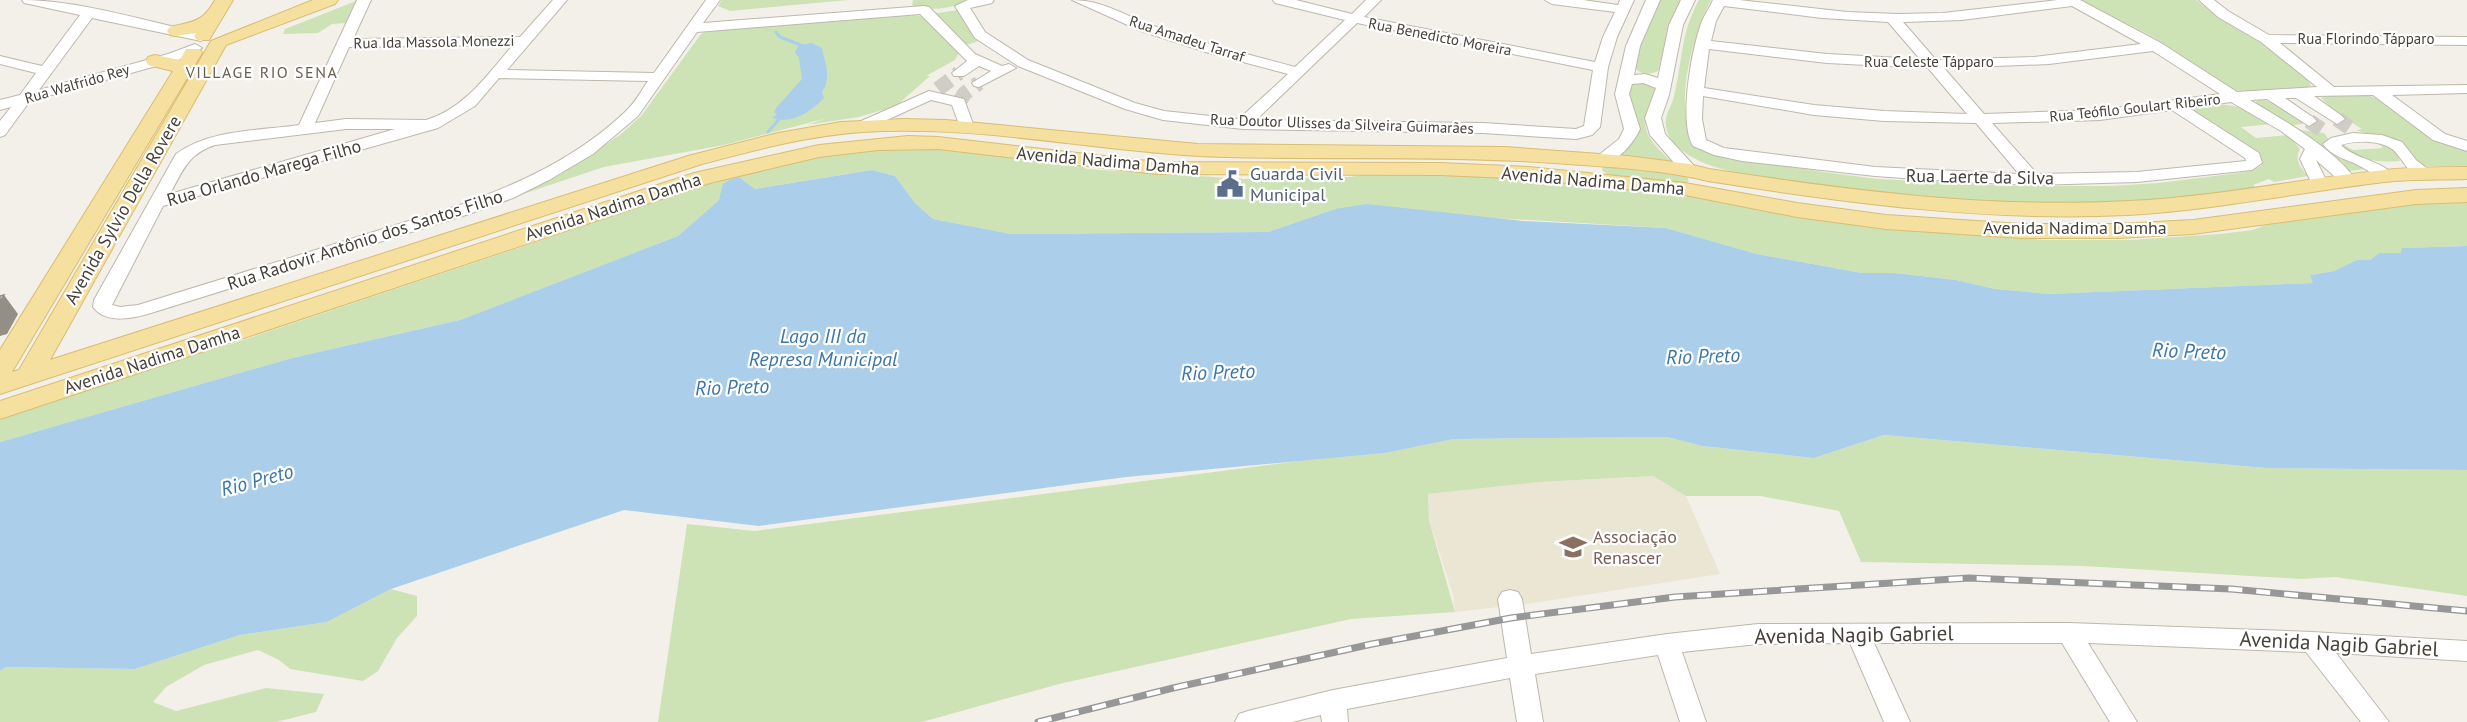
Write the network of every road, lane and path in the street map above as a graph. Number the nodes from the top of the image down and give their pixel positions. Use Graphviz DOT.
graph roads {
  1 [pos="29,0"];
  2 [pos="312,0"];
  3 [pos="329,0"];
  4 [pos="364,0"];
  5 [pos="561,0"];
  6 [pos="713,0"];
  7 [pos="887,0"];
  8 [pos="907,0"];
  9 [pos="987,0"];
  10 [pos="1079,0"];
  11 [pos="1280,0"];
  12 [pos="1374,0"];
  13 [pos="1552,0"];
  14 [pos="1653,0"];
  15 [pos="1688,0"];
  16 [pos="1720,0"];
  17 [pos="2206,0"];
  18 [pos="2072,1"];
  19 [pos="232,5"];
  20 [pos="1624,5"];
  21 [pos="959,6"];
  22 [pos="921,10"];
  23 [pos="89,12"];
  24 [pos="265,18"];
  25 [pos="1892,18"];
  26 [pos="1353,20"];
  27 [pos="698,22"];
  28 [pos="176,31"];
  29 [pos="208,39"];
  30 [pos="2266,39"];
  31 [pos="525,41"];
  32 [pos="2467,41"];
  33 [pos="989,42"];
  34 [pos="344,43"];
  35 [pos="1703,44"];
  36 [pos="2156,46"];
  37 [pos="964,48"];
  38 [pos="0,60"];
  39 [pos="155,61"];
  40 [pos="977,61"];
  41 [pos="1023,63"];
  42 [pos="1932,64"];
  43 [pos="1601,67"];
  44 [pos="182,68"];
  45 [pos="1000,70"];
  46 [pos="46,71"];
  47 [pos="1297,72"];
  48 [pos="959,73"];
  49 [pos="496,74"];
  50 [pos="1627,74"];
  51 [pos="660,77"];
  52 [pos="1664,80"];
  53 [pos="979,82"];
  54 [pos="2375,89"];
  55 [pos="2467,90"];
  56 [pos="1697,91"];
  57 [pos="2330,91"];
  58 [pos="2299,93"];
  59 [pos="2270,95"];
  60 [pos="2234,97"];
  61 [pos="23,100"];
  62 [pos="0,105"];
  63 [pos="2176,106"];
  64 [pos="1980,119"];
  65 [pos="2337,119"];
  66 [pos="2309,121"];
  67 [pos="377,124"];
  68 [pos="1243,124"];
  69 [pos="433,125"];
  70 [pos="305,129"];
  71 [pos="0,132"];
  72 [pos="862,135"];
  73 [pos="960,135"];
  74 [pos="371,142"];
  75 [pos="2463,145"];
  76 [pos="161,147"];
  77 [pos="2313,148"];
  78 [pos="136,150"];
  79 [pos="1602,170"];
  80 [pos="2467,173"];
  81 [pos="2426,174"];
  82 [pos="2386,176"];
  83 [pos="1687,179"];
  84 [pos="2032,180"];
  85 [pos="2349,181"];
  86 [pos="2320,184"];
  87 [pos="2462,195"];
  88 [pos="2416,198"];
  89 [pos="2379,202"];
  90 [pos="156,203"];
  91 [pos="2350,206"];
  92 [pos="55,329"];
  93 [pos="23,334"];
  94 [pos="177,339"];
  95 [pos="0,371"];
  96 [pos="28,376"];
  97 [pos="0,385"];
  98 [pos="0,410"];
  99 [pos="1510,599"];
  100 [pos="2069,633"];
  101 [pos="1858,635"];
  102 [pos="2312,642"];
  103 [pos="1667,644"];
  104 [pos="1517,647"];
  105 [pos="2467,651"];
  106 [pos="1334,711"];
  107 [pos="1248,722"];
  108 [pos="1530,722"];
  109 [pos="1694,722"];
  110 [pos="1897,722"];
  111 [pos="2124,722"];
  112 [pos="2376,722"];
  1 -- 23 [label="street"];
  2 -- 24 [label="main road"];
  3 -- 29 [label="main road"];
  4 -- 34 [label="street"];
  5 -- 31 [label="street, Rua Orlando Marega Filho"];
  6 -- 27 [label="street, Rua Radovir Antônio dos Santos Filho"];
  7 -- 27 [label="street"];
  8 -- 22 [label="street"];
  9 -- 21 [label="street"];
  10 -- 47 [label="street, Rua Amadeu Tarraf"];
  11 -- 26 [label="street, Rua Benedicto Moreira"];
  12 -- 26 [label="street"];
  13 -- 20 [label="street"];
  14 -- 50 [label="street"];
  15 -- 52 [label="street"];
  16 -- 25 [label="street"];
  16 -- 35 [label="street"];
  17 -- 30 [label="street"];
  18 -- 25 [label="street"];
  18 -- 36 [label="street"];
  19 -- 24 [label="main road"];
  19 -- 29 [label="main road, Avenida Sylvio Della Rovere"];
  20 -- 43 [label="street"];
  21 -- 22 [label="street"];
  21 -- 33 [label="street, Rua Doutor Ulisses da Silveira Guimarães"];
  22 -- 27 [label="street"];
  22 -- 37 [label="street"];
  23 -- 28 [label="street"];
  23 -- 46 [label="street"];
  24 -- 29 [label="main road"];
  25 -- 42 [label="street"];
  26 -- 43 [label="street, Rua Benedicto Moreira"];
  26 -- 47 [label="street"];
  27 -- 51 [label="street, Rua Radovir Antônio dos Santos Filho"];
  28 -- 29 [label="main road"];
  29 -- 39 [label="street, Rua Walfrido Rey"];
  29 -- 44 [label="main road, Avenida Sylvio Della Rovere"];
  29 -- 76 [label="main road, Avenida Sylvio Della Rovere"];
  30 -- 32 [label="street, Rua Florindo Tápparo"];
  30 -- 57 [label="street"];
  31 -- 34 [label="street, Rua Ida Massola Monezzi"];
  31 -- 49 [label="street, Rua Orlando Marega Filho"];
  33 -- 37 [label="street"];
  33 -- 41 [label="street, Rua Doutor Ulisses da Silveira Guimarães"];
  34 -- 70 [label="street"];
  35 -- 42 [label="street, Rua Celeste Tápparo"];
  35 -- 56 [label="street"];
  36 -- 42 [label="street, Rua Celeste Tápparo"];
  36 -- 60 [label="street"];
  37 -- 40 [label="street"];
  38 -- 46 [label="street"];
  39 -- 44 [label="main road"];
  39 -- 61 [label="street, Rua Walfrido Rey"];
  40 -- 45 [label="street"];
  40 -- 48 [label="street"];
  41 -- 45 [label="street"];
  41 -- 68 [label="street, Rua Doutor Ulisses da Silveira Guimarães"];
  42 -- 64 [label="street"];
  43 -- 68 [label="street, Rua Doutor Ulisses da Silveira Guimarães"];
  44 -- 78 [label="main road, Avenida Sylvio Della Rovere"];
  45 -- 53 [label="street"];
  46 -- 61 [label="street"];
  47 -- 68 [label="street"];
  49 -- 51 [label="street"];
  49 -- 69 [label="street, Rua Orlando Marega Filho"];
  50 -- 52 [label="street"];
  50 -- 79 [label="street"];
  51 -- 90 [label="street, Rua Radovir Antônio dos Santos Filho"];
  52 -- 83 [label="street"];
  54 -- 55 [label="street, Rua Teófilo Goulart Ribeiro"];
  54 -- 57 [label="street, Rua Teófilo Goulart Ribeiro"];
  54 -- 75 [label="street"];
  56 -- 64 [label="street, Rua Teófilo Goulart Ribeiro"];
  56 -- 84 [label="street, Rua Laerte da Silva"];
  57 -- 58 [label="street, Rua Teófilo Goulart Ribeiro"];
  58 -- 59 [label="street, Rua Teófilo Goulart Ribeiro"];
  58 -- 65 [label="street"];
  59 -- 60 [label="street, Rua Teófilo Goulart Ribeiro"];
  59 -- 66 [label="street"];
  60 -- 63 [label="street, Rua Teófilo Goulart Ribeiro"];
  60 -- 77 [label="street"];
  61 -- 62 [label="street, Rua Walfrido Rey"];
  61 -- 71 [label="street"];
  63 -- 64 [label="street, Rua Teófilo Goulart Ribeiro"];
  63 -- 84 [label="street, Rua Laerte da Silva"];
  64 -- 84 [label="street"];
  67 -- 69 [label="street"];
  67 -- 70 [label="street"];
  67 -- 74 [label="street, Rua Orlando Marega Filho"];
  69 -- 74 [label="street, Rua Orlando Marega Filho"];
  70 -- 90 [label="street"];
  72 -- 73 [label="main road, Avenida Nadima Damha"];
  72 -- 73 [label="street"];
  72 -- 94 [label="main road, Avenida Nadima Damha"];
  73 -- 79 [label="main road, Avenida Nadima Damha"];
  74 -- 90 [label="street, Rua Orlando Marega Filho"];
  76 -- 78 [label="main road"];
  76 -- 92 [label="main road, Avenida Sylvio Della Rovere"];
  77 -- 85 [label="street"];
  77 -- 86 [label="street"];
  78 -- 93 [label="main road, Avenida Sylvio Della Rovere"];
  79 -- 83 [label="main road, Avenida Nadima Damha"];
  80 -- 81 [label="main road, Avenida Nadima Damha"];
  81 -- 82 [label="main road, Avenida Nadima Damha"];
  81 -- 82 [label="street"];
  81 -- 87 [label="main road"];
  82 -- 85 [label="main road, Avenida Nadima Damha"];
  82 -- 88 [label="main road"];
  83 -- 86 [label="main road, Avenida Nadima Damha"];
  83 -- 91 [label="main road, Avenida Nadima Damha"];
  85 -- 86 [label="main road, Avenida Nadima Damha"];
  85 -- 89 [label="main road"];
  86 -- 91 [label="main road"];
  87 -- 88 [label="main road, Avenida Nadima Damha"];
  88 -- 89 [label="main road, Avenida Nadima Damha"];
  89 -- 91 [label="main road, Avenida Nadima Damha"];
  92 -- 93 [label="main road"];
  92 -- 96 [label="main road, Avenida Sylvio Della Rovere"];
  93 -- 95 [label="main road, Avenida Sylvio Della Rovere"];
  94 -- 96 [label="main road, Avenida Nadima Damha"];
  94 -- 98 [label="main road, Avenida Nadima Damha"];
  96 -- 97 [label="main road, Avenida Nadima Damha"];
  99 -- 104 [label="street"];
  100 -- 101 [label="street, Avenida Nagib Gabriel"];
  100 -- 102 [label="street, Avenida Nagib Gabriel"];
  100 -- 111 [label="street"];
  101 -- 103 [label="street, Avenida Nagib Gabriel"];
  101 -- 110 [label="street"];
  102 -- 105 [label="street, Avenida Nagib Gabriel"];
  102 -- 112 [label="street"];
  103 -- 104 [label="street, Avenida Nagib Gabriel"];
  103 -- 109 [label="street"];
  104 -- 106 [label="street, Avenida Nagib Gabriel"];
  104 -- 108 [label="street"];
  106 -- 107 [label="street, Avenida Nagib Gabriel"];
}
